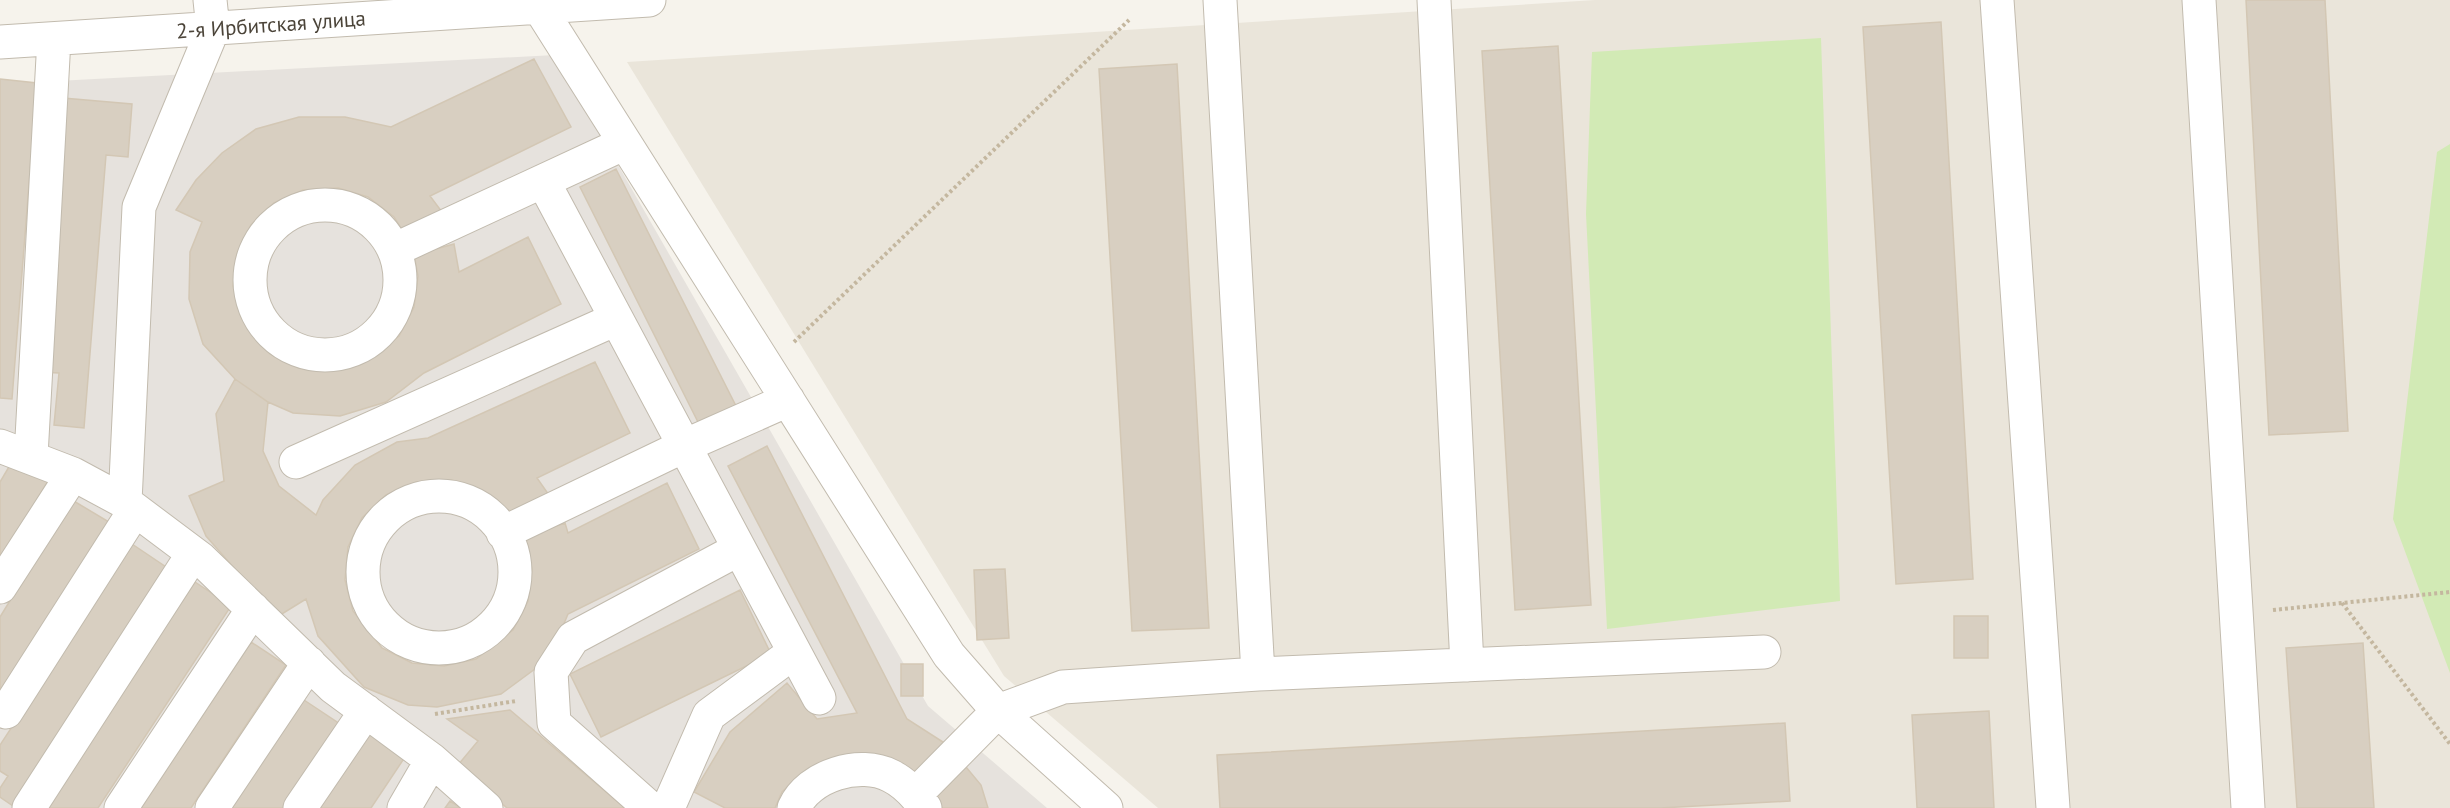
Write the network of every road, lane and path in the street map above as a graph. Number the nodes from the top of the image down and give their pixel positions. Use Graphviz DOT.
graph roads {
  1 [pos="649,0"];
  2 [pos="1220,0"];
  3 [pos="1434,0"];
  4 [pos="1997,0"];
  5 [pos="2199,0"];
  6 [pos="539,7"];
  7 [pos="211,14"];
  8 [pos="1129,20"];
  9 [pos="54,39"];
  10 [pos="0,42"];
  11 [pos="625,143"];
  12 [pos="543,181"];
  13 [pos="394,250"];
  14 [pos="616,319"];
  15 [pos="768,368"];
  16 [pos="788,400"];
  17 [pos="684,446"];
  18 [pos="9,451"];
  19 [pos="296,462"];
  20 [pos="74,474"];
  21 [pos="130,506"];
  22 [pos="502,533"];
  23 [pos="739,549"];
  24 [pos="193,554"];
  25 [pos="0,587"];
  26 [pos="2450,592"];
  27 [pos="2341,603"];
  28 [pos="253,609"];
  29 [pos="2236,614"];
  30 [pos="794,652"];
  31 [pos="1764,652"];
  32 [pos="309,663"];
  33 [pos="1467,665"];
  34 [pos="1258,674"];
  35 [pos="552,695"];
  36 [pos="819,698"];
  37 [pos="366,711"];
  38 [pos="998,711"];
  39 [pos="6,712"];
  40 [pos="2450,744"];
  41 [pos="432,760"];
  42 [pos="920,801"];
  43 [pos="28,808"];
  44 [pos="121,808"];
  45 [pos="212,808"];
  46 [pos="300,808"];
  47 [pos="404,808"];
  48 [pos="486,808"];
  49 [pos="650,808"];
  50 [pos="668,808"];
  51 [pos="794,808"];
  52 [pos="1106,808"];
  53 [pos="2053,808"];
  54 [pos="2248,808"];
  1 -- 6 [label="street, 2-я Ирбитская улица"];
  2 -- 34 [label="street"];
  3 -- 33 [label="street"];
  4 -- 53 [label="street"];
  5 -- 29 [label="street"];
  6 -- 7 [label="street, 2-я Ирбитская улица"];
  6 -- 11 [label="street"];
  7 -- 9 [label="street, 2-я Ирбитская улица"];
  7 -- 21 [label="street"];
  8 -- 15 [label="path"];
  9 -- 10 [label="street, 2-я Ирбитская улица"];
  9 -- 18 [label="street"];
  11 -- 12 [label="street"];
  11 -- 15 [label="street"];
  12 -- 13 [label="street"];
  12 -- 14 [label="street"];
  13 -- 13 [label="street"];
  14 -- 17 [label="street"];
  14 -- 19 [label="street"];
  15 -- 16 [label="street"];
  16 -- 17 [label="street"];
  16 -- 38 [label="street"];
  17 -- 22 [label="street"];
  17 -- 23 [label="street"];
  18 -- 20 [label="street"];
  20 -- 21 [label="street"];
  20 -- 25 [label="street"];
  21 -- 24 [label="street"];
  21 -- 39 [label="street"];
  22 -- 22 [label="street"];
  23 -- 30 [label="street"];
  23 -- 35 [label="street"];
  24 -- 28 [label="street"];
  24 -- 43 [label="street"];
  26 -- 27 [label="path"];
  27 -- 29 [label="path"];
  27 -- 40 [label="path"];
  28 -- 32 [label="street"];
  28 -- 44 [label="street"];
  29 -- 54 [label="street"];
  30 -- 36 [label="street"];
  30 -- 50 [label="street"];
  31 -- 33 [label="street"];
  32 -- 37 [label="street"];
  32 -- 45 [label="street"];
  33 -- 34 [label="street"];
  34 -- 38 [label="street"];
  35 -- 41 [label="path"];
  35 -- 49 [label="street"];
  37 -- 41 [label="street"];
  37 -- 46 [label="street"];
  38 -- 42 [label="street"];
  38 -- 52 [label="street"];
  41 -- 47 [label="street"];
  41 -- 48 [label="street"];
  42 -- 51 [label="street"];
}
